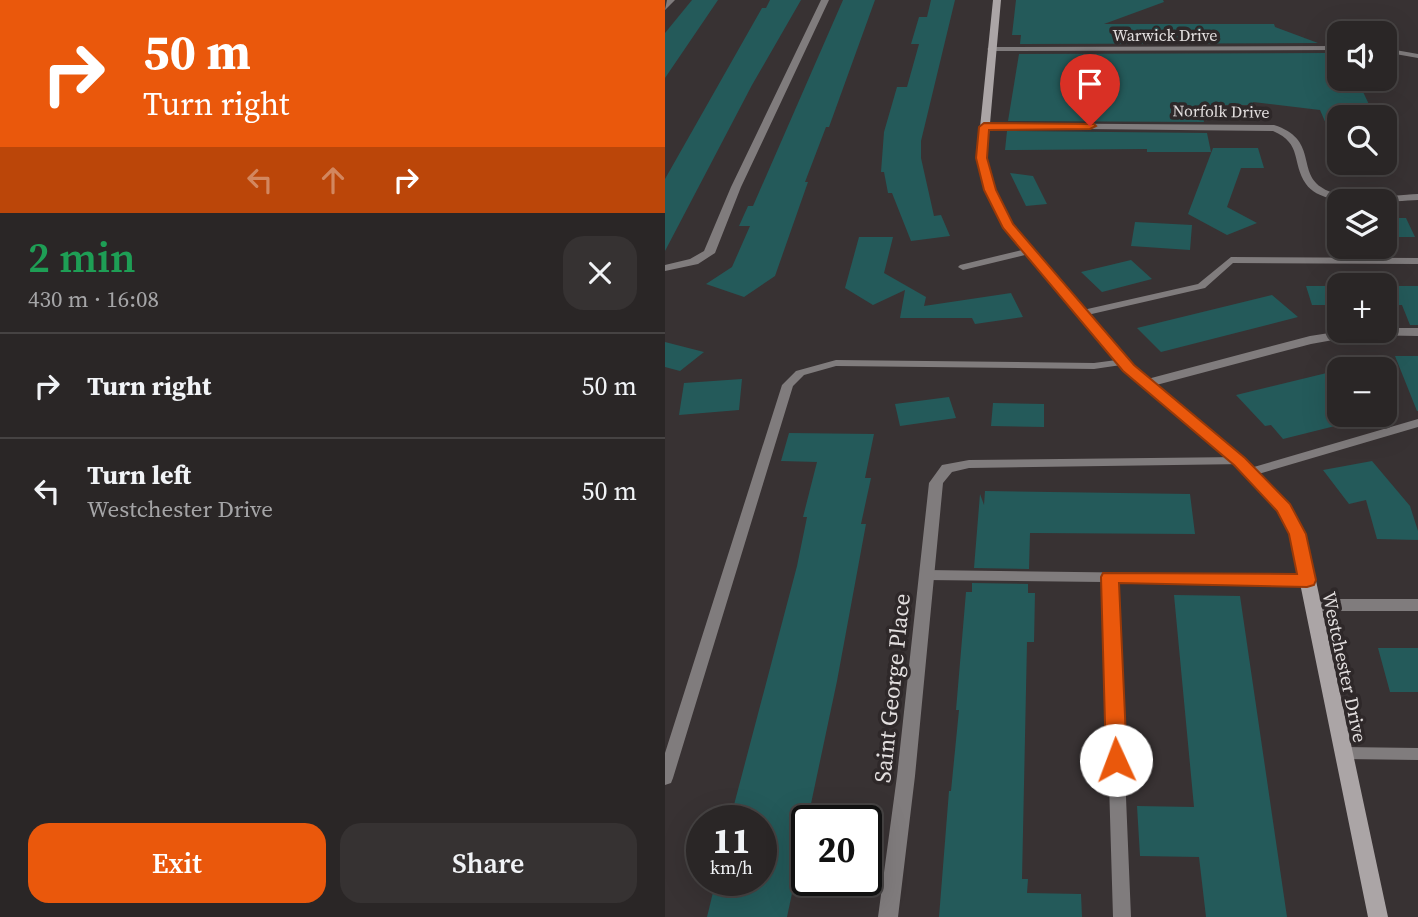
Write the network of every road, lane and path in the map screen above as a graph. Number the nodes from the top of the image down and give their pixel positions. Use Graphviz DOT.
graph roads {
  1 [pos="671,0"];
  2 [pos="825,0"];
  3 [pos="997,0"];
  4 [pos="665,8"];
  5 [pos="1327,48"];
  6 [pos="991,49"];
  7 [pos="1397,52"];
  8 [pos="1418,56"];
  9 [pos="984,127"];
  10 [pos="1418,197"];
  11 [pos="1030,251"];
  12 [pos="1418,261"];
  13 [pos="963,267"];
  14 [pos="665,268"];
  15 [pos="1083,313"];
  16 [pos="1418,332"];
  17 [pos="1123,362"];
  18 [pos="1145,384"];
  19 [pos="1418,423"];
  20 [pos="1240,461"];
  21 [pos="1251,471"];
  22 [pos="926,575"];
  23 [pos="1109,577"];
  24 [pos="1307,580"];
  25 [pos="1313,605"];
  26 [pos="1418,605"];
  27 [pos="1344,753"];
  28 [pos="1418,754"];
  29 [pos="665,778"];
  30 [pos="888,917"];
  31 [pos="1122,917"];
  32 [pos="1378,917"];
  1 -- 4 [label="street"];
  2 -- 14 [label="street"];
  3 -- 6 [label="street, Westchester Drive"];
  5 -- 6 [label="street, Warwick Drive"];
  6 -- 9 [label="street, Westchester Drive"];
  7 -- 8 [label="street"];
  9 -- 10 [label="street, Norfolk Drive"];
  9 -- 11 [label="street, Westchester Drive"];
  11 -- 13 [label="lane"];
  11 -- 15 [label="street, Westchester Drive"];
  12 -- 15 [label="lane"];
  15 -- 17 [label="street, Westchester Drive"];
  16 -- 18 [label="street"];
  17 -- 18 [label="street, Westchester Drive"];
  17 -- 29 [label="lane"];
  18 -- 20 [label="street, Westchester Drive"];
  19 -- 21 [label="lane"];
  20 -- 21 [label="street, Westchester Drive"];
  20 -- 22 [label="street, Saint George Place"];
  21 -- 24 [label="street, Westchester Drive"];
  22 -- 23 [label="lane"];
  22 -- 30 [label="street, Saint George Place"];
  23 -- 24 [label="lane"];
  23 -- 31 [label="lane"];
  24 -- 25 [label="street, Westchester Drive"];
  25 -- 26 [label="street"];
  25 -- 27 [label="street, Westchester Drive"];
  27 -- 28 [label="lane"];
  27 -- 32 [label="street, Westchester Drive"];
}
